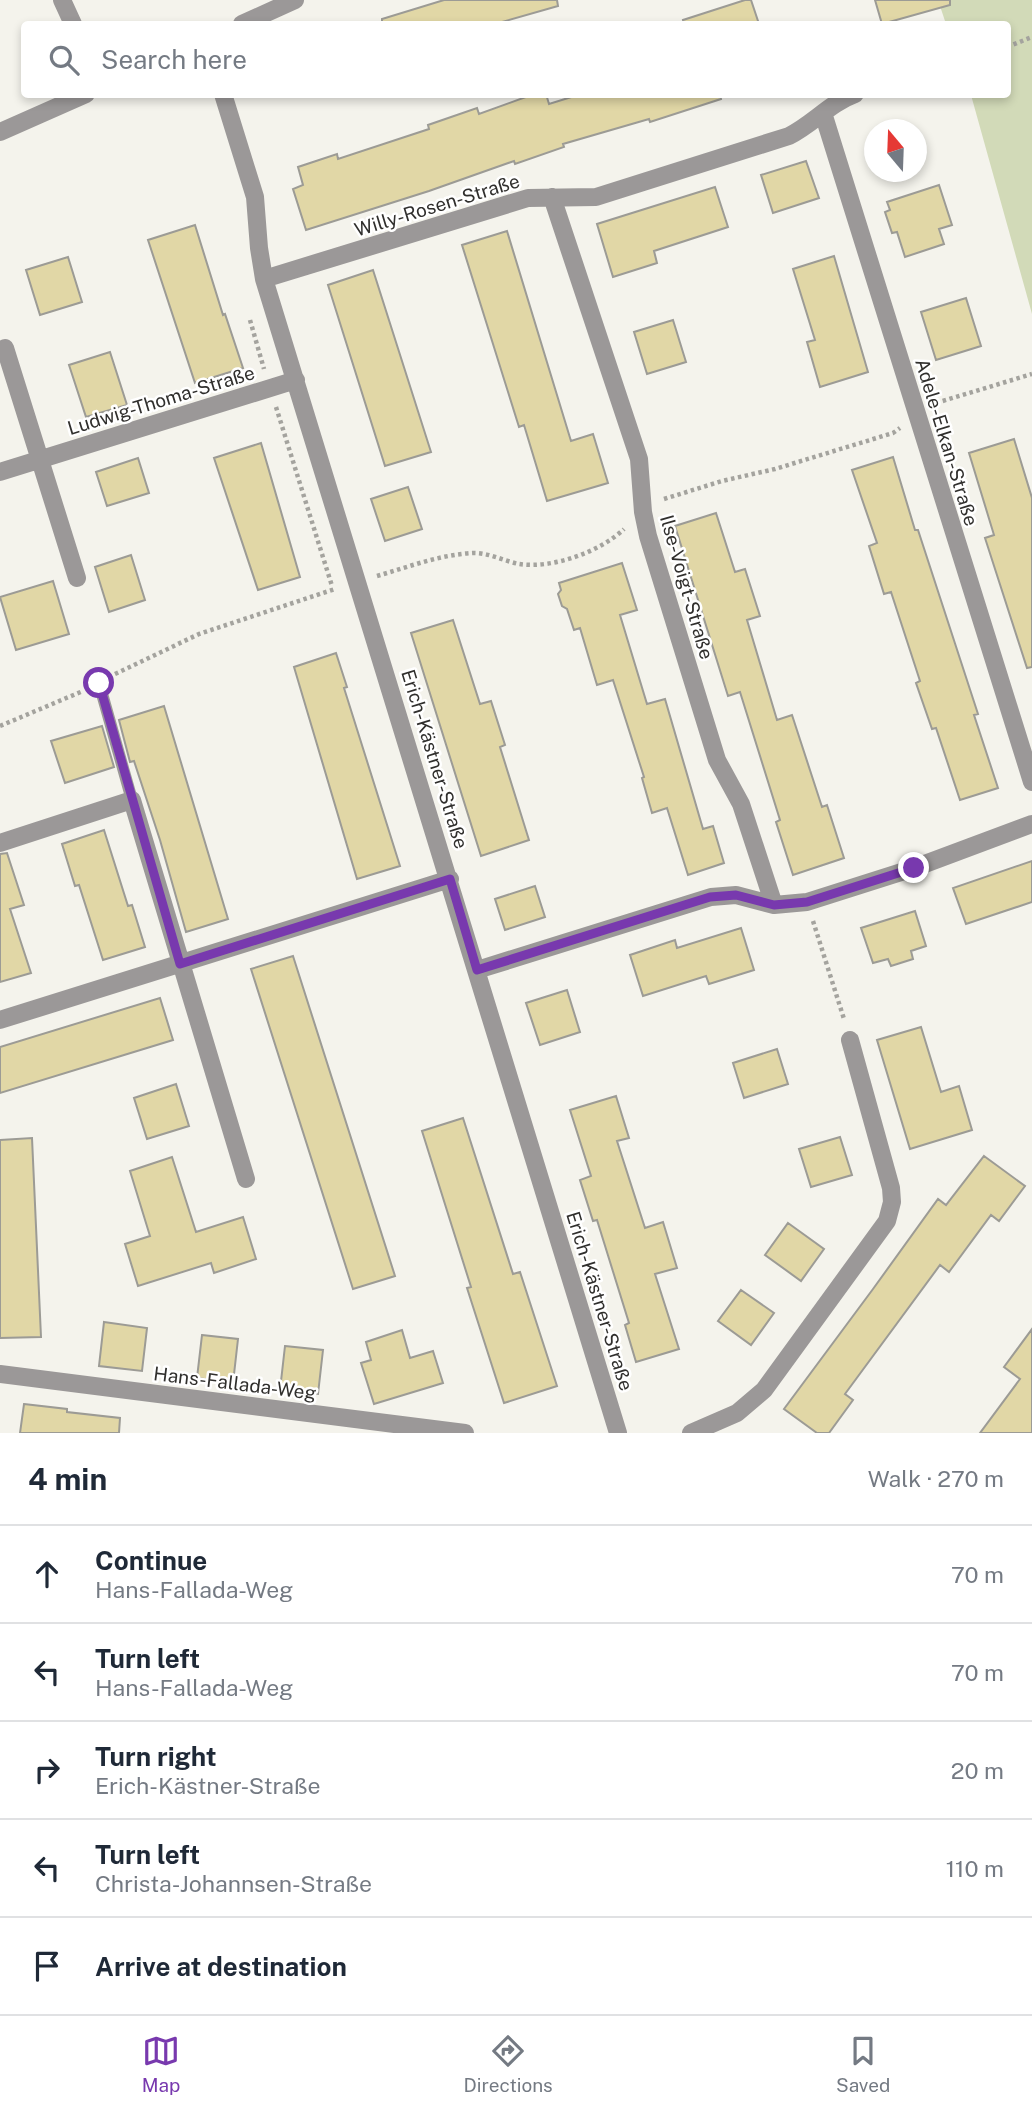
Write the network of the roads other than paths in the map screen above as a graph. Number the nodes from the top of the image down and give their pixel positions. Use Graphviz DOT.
graph roads {
  1 [pos="62,0"];
  2 [pos="295,0"];
  3 [pos="72,21"];
  4 [pos="249,21"];
  5 [pos="77,98"];
  6 [pos="224,98"];
  7 [pos="847,98"];
  8 [pos="823,113"];
  9 [pos="0,132"];
  10 [pos="552,197"];
  11 [pos="264,279"];
  12 [pos="5,348"];
  13 [pos="296,380"];
  14 [pos="40,460"];
  15 [pos="0,472"];
  16 [pos="77,578"];
  17 [pos="99,683"];
  18 [pos="1032,782"];
  19 [pos="132,800"];
  20 [pos="1032,824"];
  21 [pos="0,843"];
  22 [pos="450,879"];
  23 [pos="774,905"];
  24 [pos="180,964"];
  25 [pos="477,970"];
  26 [pos="0,1020"];
  27 [pos="850,1040"];
  28 [pos="246,1179"];
  29 [pos="0,1374"];
  30 [pos="464,1433"];
  31 [pos="618,1433"];
  32 [pos="691,1433"];
  1 -- 3 [label="street"];
  2 -- 4 [label="street"];
  5 -- 9 [label="street"];
  6 -- 11 [label="street, Erich-Kästner-Straße"];
  7 -- 8 [label="street, Willy-Rosen-Straße"];
  8 -- 10 [label="street, Willy-Rosen-Straße"];
  8 -- 18 [label="street, Adele-Elkan-Straße"];
  10 -- 11 [label="street, Willy-Rosen-Straße"];
  10 -- 23 [label="street, Ilse-Voigt-Straße"];
  11 -- 13 [label="street, Erich-Kästner-Straße"];
  12 -- 14 [label="street"];
  13 -- 14 [label="street, Ludwig-Thoma-Straße"];
  13 -- 22 [label="street, Erich-Kästner-Straße"];
  14 -- 15 [label="street, Ludwig-Thoma-Straße"];
  14 -- 16 [label="street"];
  17 -- 19 [label="lane"];
  19 -- 21 [label="street"];
  19 -- 24 [label="street"];
  20 -- 23 [label="street"];
  22 -- 24 [label="street"];
  22 -- 25 [label="street, Erich-Kästner-Straße"];
  23 -- 25 [label="street"];
  24 -- 26 [label="street"];
  24 -- 28 [label="street"];
  25 -- 31 [label="street, Erich-Kästner-Straße"];
  27 -- 32 [label="street"];
  29 -- 30 [label="street, Hans-Fallada-Weg"];
}
